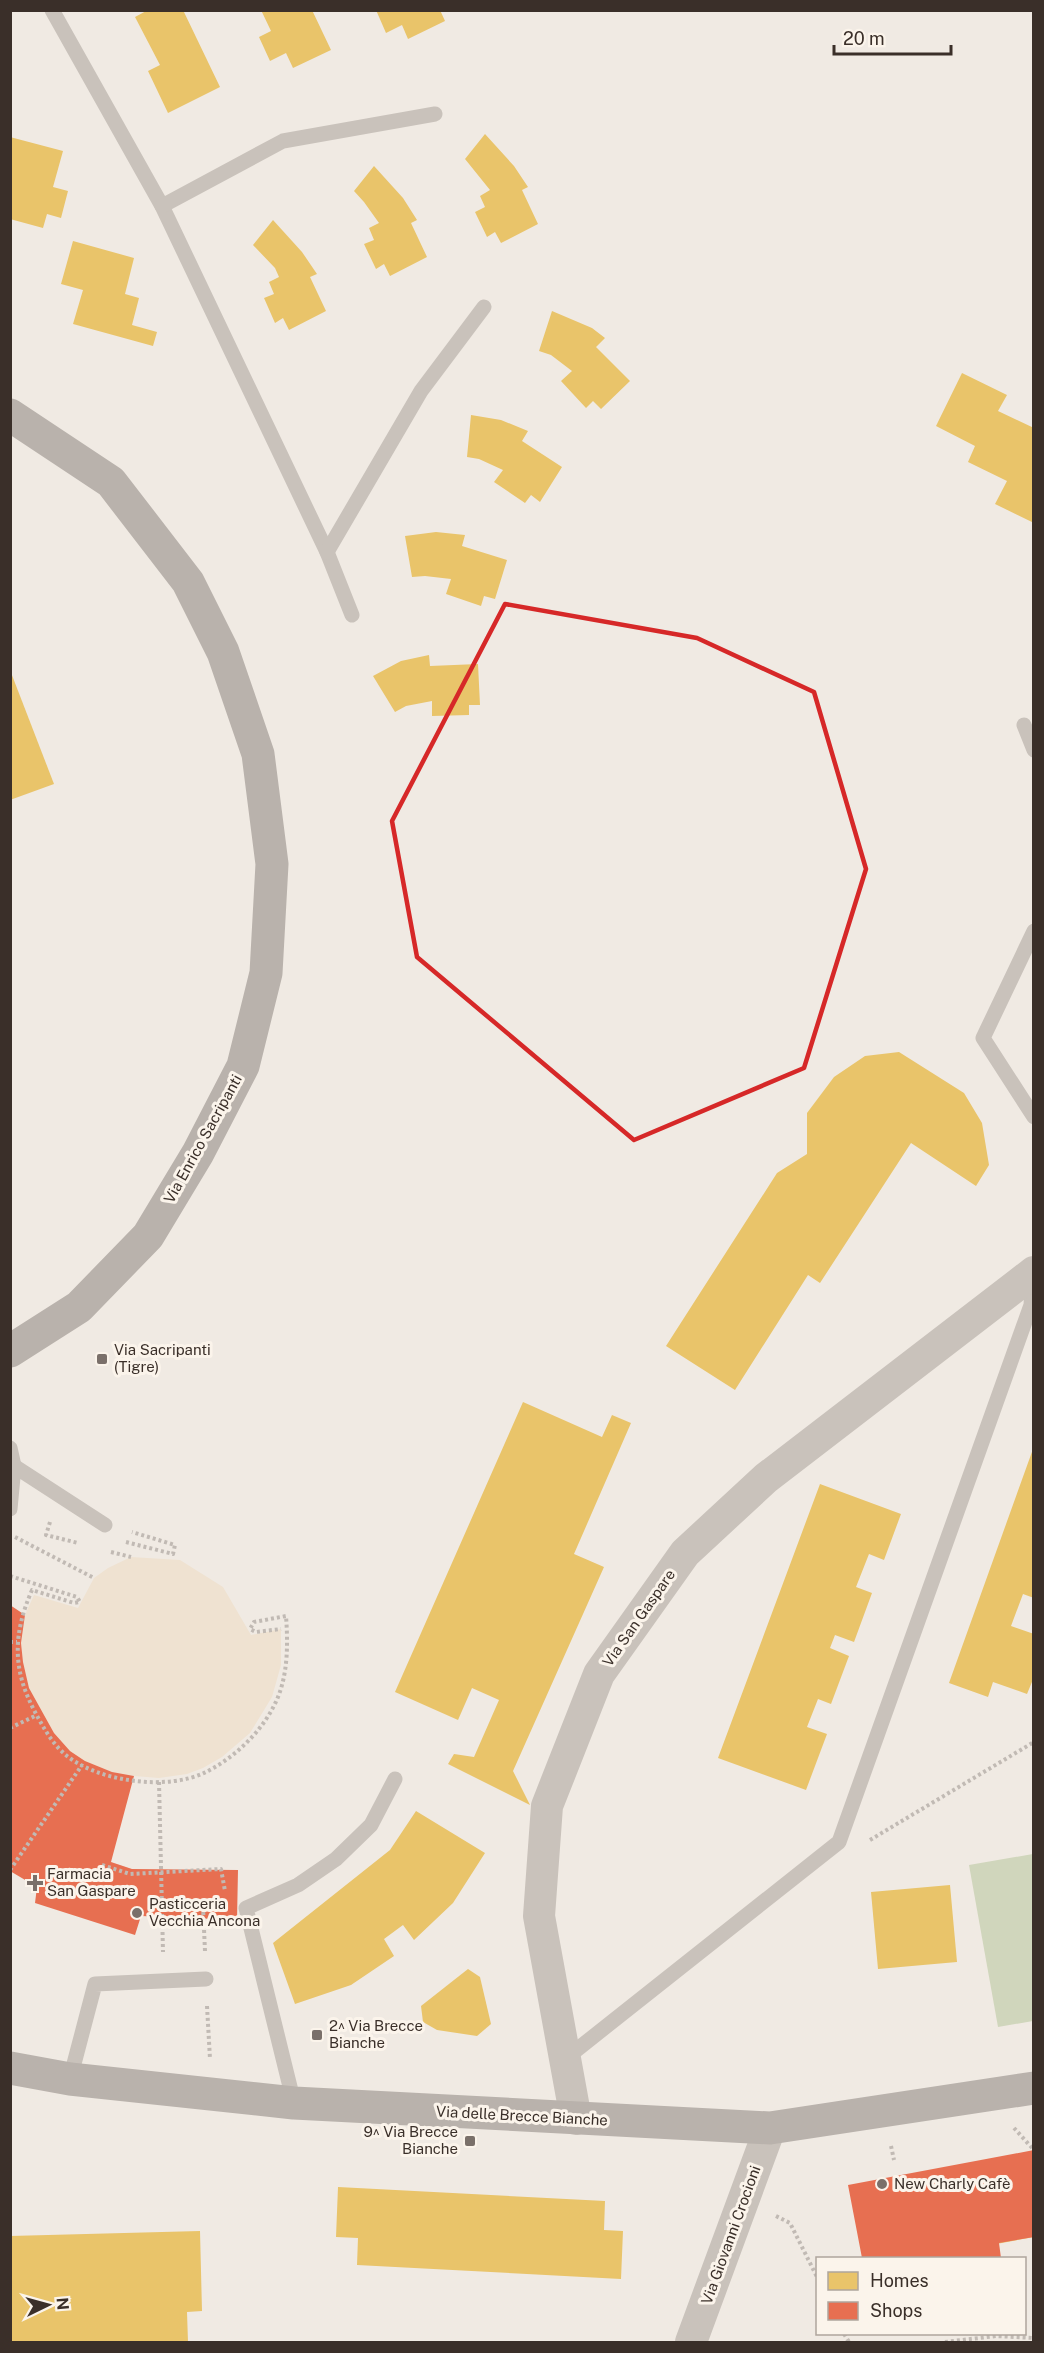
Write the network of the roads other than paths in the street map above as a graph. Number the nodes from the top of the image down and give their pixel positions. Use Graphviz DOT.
graph roads {
  1 [pos="52,10"];
  2 [pos="435,114"];
  3 [pos="162,206"];
  4 [pos="484,307"];
  5 [pos="10,415"];
  6 [pos="327,552"];
  7 [pos="352,615"];
  8 [pos="1024,725"];
  9 [pos="1034,750"];
  10 [pos="1034,931"];
  11 [pos="1034,1118"];
  12 [pos="1033,1272"];
  13 [pos="10,1351"];
  14 [pos="10,1448"];
  15 [pos="12,1467"];
  16 [pos="10,1509"];
  17 [pos="105,1525"];
  18 [pos="395,1779"];
  19 [pos="206,1979"];
  20 [pos="565,2059"];
  21 [pos="12,2069"];
  22 [pos="70,2079"];
  23 [pos="1034,2088"];
  24 [pos="294,2103"];
  25 [pos="576,2120"];
  26 [pos="770,2128"];
  27 [pos="691,2343"];
  1 -- 3 [label="lane"];
  2 -- 3 [label="lane"];
  3 -- 6 [label="lane"];
  4 -- 6 [label="lane"];
  5 -- 13 [label="street, Via Enrico Sacripanti"];
  6 -- 7 [label="lane"];
  8 -- 9 [label="lane"];
  10 -- 11 [label="lane"];
  12 -- 20 [label="lane"];
  12 -- 20 [label="street, Via San Gaspare"];
  14 -- 15 [label="lane"];
  15 -- 16 [label="lane"];
  15 -- 17 [label="lane"];
  18 -- 24 [label="lane"];
  19 -- 22 [label="lane"];
  20 -- 25 [label="street, Via San Gaspare"];
  21 -- 22 [label="street, Via delle Brecce Bianche"];
  22 -- 24 [label="street, Via delle Brecce Bianche"];
  23 -- 26 [label="street, Via delle Brecce Bianche"];
  24 -- 25 [label="street, Via delle Brecce Bianche"];
  25 -- 26 [label="street, Via delle Brecce Bianche"];
  26 -- 27 [label="street, Via Giovanni Crocioni"];
}
